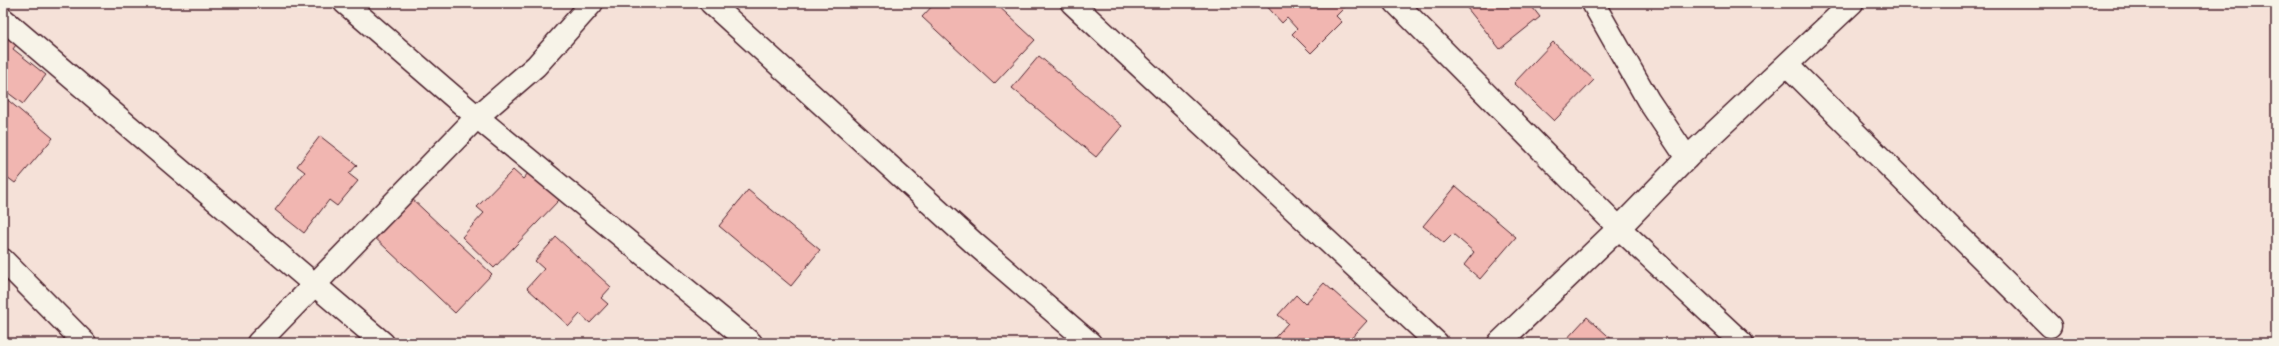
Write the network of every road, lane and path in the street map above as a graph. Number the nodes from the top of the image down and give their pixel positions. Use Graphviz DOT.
graph roads {
  1 [pos="345,3"];
  2 [pos="592,3"];
  3 [pos="712,3"];
  4 [pos="1072,3"];
  5 [pos="1396,3"];
  6 [pos="1593,3"];
  7 [pos="1852,3"];
  8 [pos="3,19"];
  9 [pos="1787,64"];
  10 [pos="477,117"];
  11 [pos="1687,158"];
  12 [pos="1620,228"];
  13 [pos="3,260"];
  14 [pos="314,286"];
  15 [pos="2050,326"];
  16 [pos="85,343"];
  17 [pos="258,343"];
  18 [pos="383,343"];
  19 [pos="751,343"];
  20 [pos="1090,343"];
  21 [pos="1437,343"];
  22 [pos="1499,343"];
  23 [pos="1742,343"];
  1 -- 10 [label="street"];
  2 -- 10 [label="street"];
  3 -- 20 [label="street"];
  4 -- 21 [label="street"];
  5 -- 12 [label="street"];
  6 -- 11 [label="street"];
  7 -- 9 [label="street"];
  8 -- 14 [label="street"];
  9 -- 11 [label="street"];
  9 -- 15 [label="street"];
  10 -- 14 [label="street"];
  10 -- 19 [label="street"];
  11 -- 12 [label="street"];
  12 -- 22 [label="street"];
  12 -- 23 [label="street"];
  13 -- 16 [label="street"];
  14 -- 17 [label="street"];
  14 -- 18 [label="street"];
}
